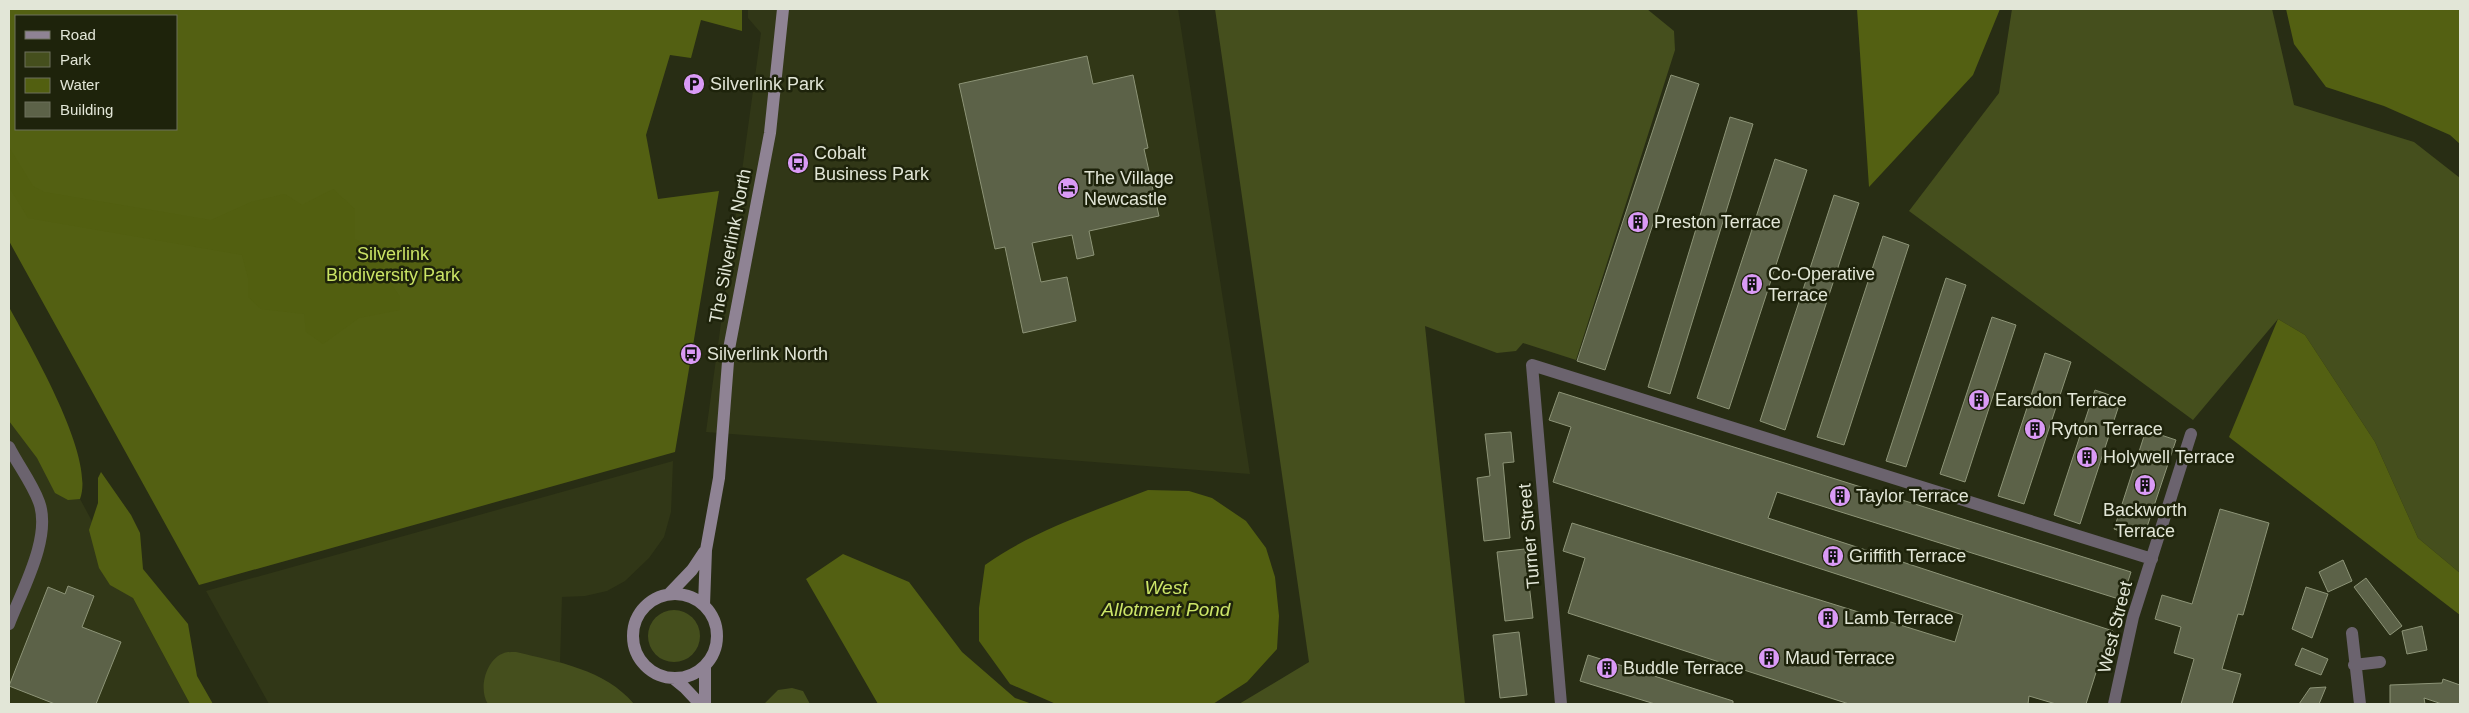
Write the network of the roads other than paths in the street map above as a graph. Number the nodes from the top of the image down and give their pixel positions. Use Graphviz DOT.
graph roads {
  1 [pos="783,9"];
  2 [pos="2191,434"];
  3 [pos="9,447"];
  4 [pos="706,550"];
  5 [pos="2152,559"];
  6 [pos="669,594"];
  7 [pos="704,605"];
  8 [pos="9,624"];
  9 [pos="2352,633"];
  10 [pos="2380,662"];
  11 [pos="2354,665"];
  12 [pos="705,666"];
  13 [pos="673,678"];
  14 [pos="700,704"];
  15 [pos="705,704"];
  16 [pos="1561,704"];
  17 [pos="2114,704"];
  18 [pos="2360,704"];
  1 -- 4 [label="street, The Silverlink North"];
  2 -- 5 [label="street"];
  3 -- 8 [label="street"];
  4 -- 6 [label="street, The Silverlink North"];
  4 -- 7 [label="street, The Silverlink North"];
  5 -- 16 [label="street, Turner Street"];
  5 -- 17 [label="street, West Street"];
  6 -- 7 [label="street"];
  6 -- 13 [label="street"];
  7 -- 12 [label="street"];
  9 -- 11 [label="street"];
  10 -- 11 [label="street"];
  11 -- 18 [label="street"];
  12 -- 13 [label="street"];
  12 -- 15 [label="street"];
  13 -- 14 [label="street"];
}
